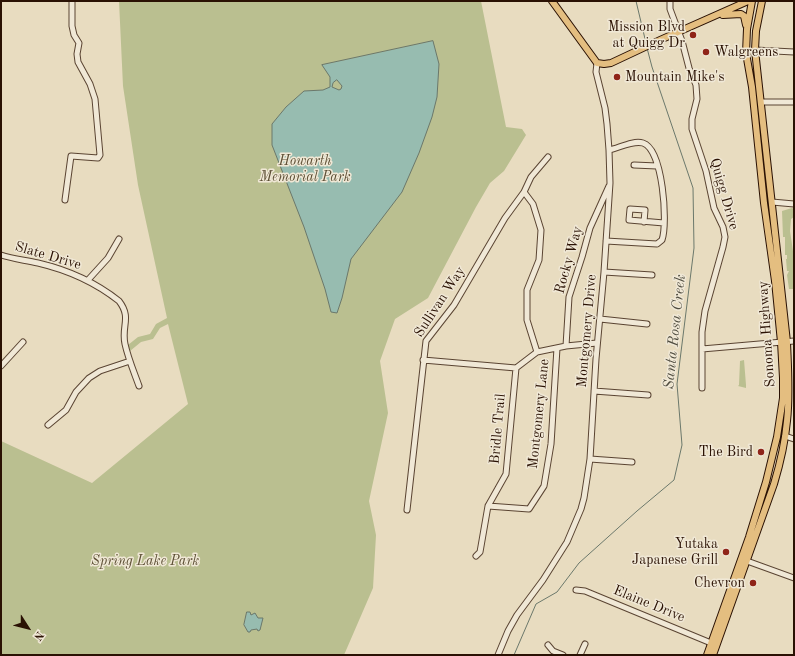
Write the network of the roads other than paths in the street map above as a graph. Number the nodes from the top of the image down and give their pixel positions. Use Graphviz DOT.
graph roads {
  1 [pos="72,1"];
  2 [pos="552,1"];
  3 [pos="670,1"];
  4 [pos="748,1"];
  5 [pos="752,1"];
  6 [pos="762,1"];
  7 [pos="718,15"];
  8 [pos="747,29"];
  9 [pos="679,32"];
  10 [pos="755,50"];
  11 [pos="791,52"];
  12 [pos="597,63"];
  13 [pos="761,102"];
  14 [pos="794,102"];
  15 [pos="609,150"];
  16 [pos="548,157"];
  17 [pos="634,165"];
  18 [pos="657,166"];
  19 [pos="610,183"];
  20 [pos="524,192"];
  21 [pos="65,200"];
  22 [pos="772,202"];
  23 [pos="764,203"];
  24 [pos="794,204"];
  25 [pos="644,222"];
  26 [pos="664,223"];
  27 [pos="118,239"];
  28 [pos="606,241"];
  29 [pos="1,255"];
  30 [pos="604,272"];
  31 [pos="652,275"];
  32 [pos="88,280"];
  33 [pos="600,319"];
  34 [pos="647,324"];
  35 [pos="23,342"];
  36 [pos="788,342"];
  37 [pos="597,343"];
  38 [pos="566,346"];
  39 [pos="557,348"];
  40 [pos="702,349"];
  41 [pos="537,352"];
  42 [pos="423,360"];
  43 [pos="130,361"];
  44 [pos="1,366"];
  45 [pos="516,368"];
  46 [pos="139,386"];
  47 [pos="702,388"];
  48 [pos="594,391"];
  49 [pos="648,395"];
  50 [pos="791,400"];
  51 [pos="48,425"];
  52 [pos="785,436"];
  53 [pos="794,439"];
  54 [pos="590,459"];
  55 [pos="632,462"];
  56 [pos="488,506"];
  57 [pos="408,510"];
  58 [pos="476,556"];
  59 [pos="744,560"];
  60 [pos="794,578"];
  61 [pos="576,590"];
  62 [pos="711,643"];
  63 [pos="585,644"];
  64 [pos="548,645"];
  65 [pos="498,655"];
  66 [pos="563,655"];
  67 [pos="580,655"];
  68 [pos="707,655"];
  69 [pos="713,655"];
  1 -- 21 [label="street"];
  2 -- 12 [label="main road"];
  3 -- 9 [label="street, Quigg Drive"];
  4 -- 7 [label="main road"];
  5 -- 8 [label="main road, Sonoma Highway"];
  6 -- 10 [label="main road, Sonoma Highway"];
  7 -- 8 [label="main road"];
  7 -- 9 [label="main road"];
  8 -- 23 [label="main road, Sonoma Highway"];
  9 -- 12 [label="main road"];
  9 -- 40 [label="street, Quigg Drive"];
  10 -- 11 [label="street"];
  10 -- 13 [label="main road, Sonoma Highway"];
  12 -- 15 [label="street, Montgomery Drive"];
  13 -- 14 [label="street"];
  13 -- 22 [label="main road, Sonoma Highway"];
  15 -- 18 [label="street"];
  15 -- 19 [label="street, Montgomery Drive"];
  16 -- 20 [label="street, Sullivan Way"];
  17 -- 18 [label="street"];
  18 -- 26 [label="street"];
  19 -- 28 [label="street, Montgomery Drive"];
  19 -- 38 [label="street, Rocky Way"];
  20 -- 41 [label="street"];
  20 -- 42 [label="street, Sullivan Way"];
  22 -- 23 [label="main road"];
  22 -- 24 [label="street"];
  22 -- 36 [label="main road, Sonoma Highway"];
  23 -- 36 [label="main road, Sonoma Highway"];
  25 -- 26 [label="street"];
  26 -- 28 [label="street"];
  27 -- 32 [label="street"];
  28 -- 30 [label="street, Montgomery Drive"];
  29 -- 32 [label="street, Slate Drive"];
  30 -- 31 [label="street"];
  30 -- 33 [label="street, Montgomery Drive"];
  32 -- 43 [label="street, Slate Drive"];
  33 -- 34 [label="street"];
  33 -- 37 [label="street, Montgomery Drive"];
  35 -- 44 [label="street"];
  36 -- 40 [label="street"];
  36 -- 50 [label="main road, Sonoma Highway"];
  36 -- 59 [label="main road, Sonoma Highway"];
  37 -- 38 [label="street"];
  37 -- 48 [label="street, Montgomery Drive"];
  38 -- 39 [label="street"];
  39 -- 41 [label="street"];
  39 -- 56 [label="street, Montgomery Lane"];
  40 -- 47 [label="street, Quigg Drive"];
  41 -- 45 [label="street"];
  42 -- 45 [label="street"];
  42 -- 57 [label="street, Sullivan Way"];
  43 -- 46 [label="street, Slate Drive"];
  43 -- 51 [label="street"];
  45 -- 56 [label="street, Bridle Trail"];
  48 -- 49 [label="street"];
  48 -- 54 [label="street, Montgomery Drive"];
  50 -- 52 [label="main road, Sonoma Highway"];
  52 -- 53 [label="street"];
  52 -- 59 [label="main road, Sonoma Highway"];
  54 -- 55 [label="street"];
  54 -- 65 [label="street, Montgomery Drive"];
  56 -- 58 [label="street, Bridle Trail"];
  59 -- 60 [label="street"];
  59 -- 62 [label="main road, Sonoma Highway"];
  59 -- 69 [label="main road, Sonoma Highway"];
  61 -- 62 [label="street, Elaine Drive"];
  62 -- 68 [label="main road, Sonoma Highway"];
  63 -- 67 [label="street"];
  64 -- 66 [label="street"];
}
